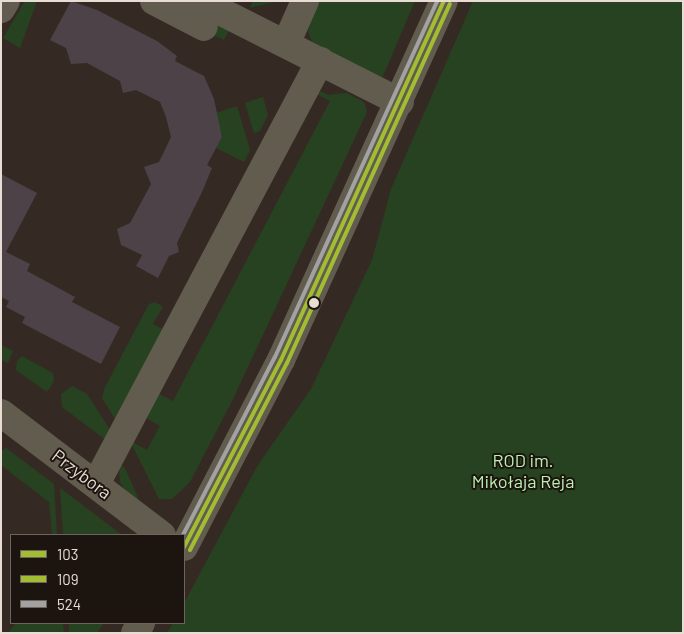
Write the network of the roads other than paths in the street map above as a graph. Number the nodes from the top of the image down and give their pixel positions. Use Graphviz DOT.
graph roads {
  1 [pos="6,1"];
  2 [pos="154,1"];
  3 [pos="305,1"];
  4 [pos="444,1"];
  5 [pos="1,9"];
  6 [pos="202,14"];
  7 [pos="286,44"];
  8 [pos="320,61"];
  9 [pos="400,102"];
  10 [pos="1,412"];
  11 [pos="96,484"];
  12 [pos="161,534"];
  13 [pos="185,545"];
  1 -- 5 [label="street"];
  2 -- 6 [label="street"];
  3 -- 7 [label="street"];
  4 -- 9 [label="street"];
  6 -- 7 [label="street"];
  7 -- 8 [label="street"];
  8 -- 9 [label="street"];
  8 -- 11 [label="street"];
  9 -- 13 [label="street"];
  10 -- 11 [label="street, Przybora"];
  11 -- 12 [label="street, Przybora"];
}
